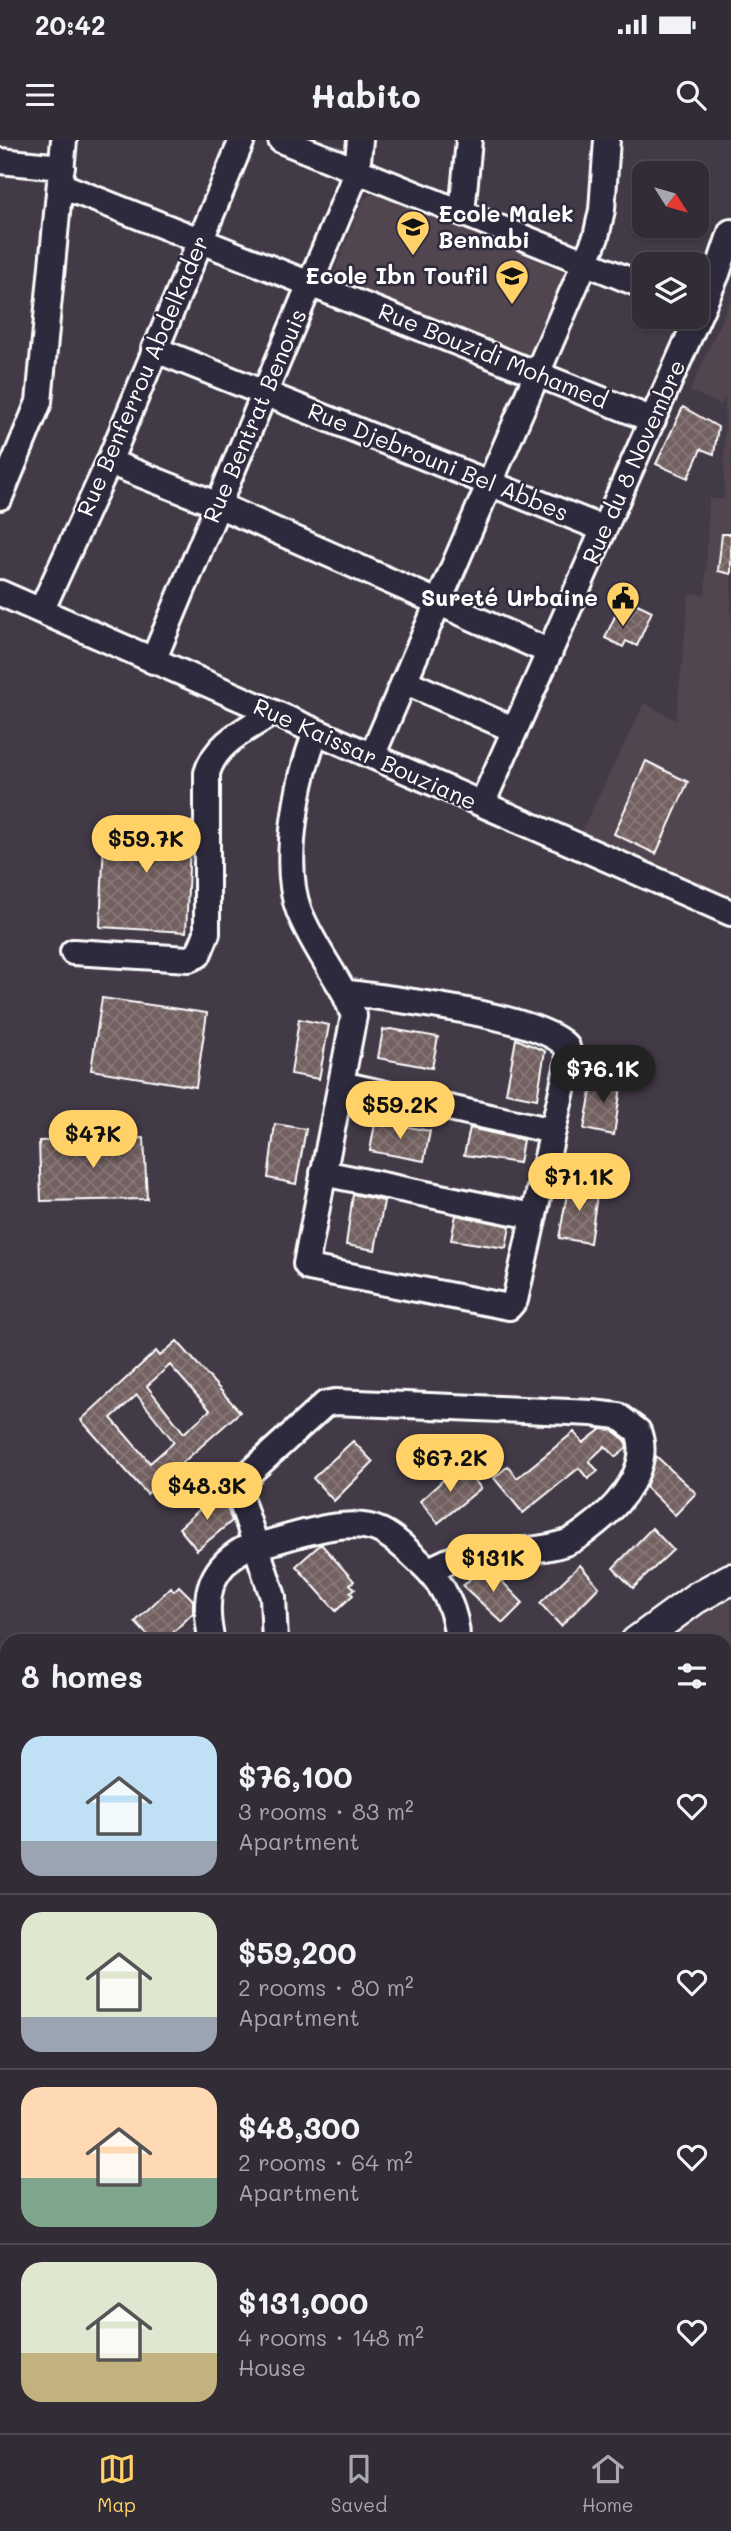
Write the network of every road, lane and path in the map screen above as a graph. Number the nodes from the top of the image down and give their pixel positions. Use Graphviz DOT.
graph roads {
  1 [pos="64,140"];
  2 [pos="242,140"];
  3 [pos="281,140"];
  4 [pos="360,140"];
  5 [pos="469,140"];
  6 [pos="607,140"];
  7 [pos="0,161"];
  8 [pos="357,171"];
  9 [pos="61,176"];
  10 [pos="462,213"];
  11 [pos="201,240"];
  12 [pos="729,246"];
  13 [pos="585,263"];
  14 [pos="632,281"];
  15 [pos="311,283"];
  16 [pos="709,288"];
  17 [pos="691,329"];
  18 [pos="155,349"];
  19 [pos="537,374"];
  20 [pos="265,392"];
  21 [pos="653,420"];
  22 [pos="109,462"];
  23 [pos="491,483"];
  24 [pos="0,496"];
  25 [pos="218,505"];
  26 [pos="604,529"];
  27 [pos="0,593"];
  28 [pos="438,602"];
  29 [pos="41,611"];
  30 [pos="550,652"];
  31 [pos="153,661"];
  32 [pos="404,681"];
  33 [pos="272,713"];
  34 [pos="515,730"];
  35 [pos="316,732"];
  36 [pos="372,756"];
  37 [pos="482,804"];
  38 [pos="731,913"];
  39 [pos="73,952"];
  40 [pos="344,992"];
  41 [pos="341,1084"];
  42 [pos="552,1131"];
  43 [pos="323,1172"];
  44 [pos="533,1216"];
  45 [pos="258,1546"];
  46 [pos="429,1571"];
  47 [pos="731,1579"];
  48 [pos="209,1634"];
  49 [pos="275,1634"];
  50 [pos="455,1634"];
  51 [pos="647,1634"];
  1 -- 9 [label="street"];
  2 -- 11 [label="street, Rue Benferrou Abdelkader"];
  3 -- 8 [label="street"];
  4 -- 8 [label="street, Rue Bentrat Benouis"];
  5 -- 10 [label="street"];
  6 -- 13 [label="street"];
  7 -- 9 [label="street, Rue Bouzidi Mohamed"];
  8 -- 10 [label="street"];
  8 -- 15 [label="street, Rue Bentrat Benouis"];
  9 -- 11 [label="street, Rue Bouzidi Mohamed"];
  9 -- 24 [label="street"];
  10 -- 13 [label="street"];
  11 -- 15 [label="street, Rue Bouzidi Mohamed"];
  11 -- 18 [label="street, Rue Benferrou Abdelkader"];
  12 -- 16 [label="street, Rue du 8 Novembre"];
  13 -- 14 [label="street"];
  13 -- 19 [label="street"];
  15 -- 19 [label="street, Rue Bouzidi Mohamed"];
  15 -- 20 [label="street, Rue Bentrat Benouis"];
  17 -- 21 [label="street, Rue du 8 Novembre"];
  18 -- 20 [label="street, Rue Djebrouni Bel Abbes"];
  18 -- 22 [label="street, Rue Benferrou Abdelkader"];
  19 -- 21 [label="street, Rue Bouzidi Mohamed"];
  19 -- 23 [label="street"];
  20 -- 23 [label="street, Rue Djebrouni Bel Abbes"];
  20 -- 25 [label="street, Rue Bentrat Benouis"];
  21 -- 26 [label="street, Rue du 8 Novembre"];
  22 -- 25 [label="street"];
  22 -- 29 [label="street, Rue Benferrou Abdelkader"];
  23 -- 26 [label="street, Rue Djebrouni Bel Abbes"];
  23 -- 28 [label="street"];
  25 -- 28 [label="street"];
  25 -- 31 [label="street, Rue Bentrat Benouis"];
  26 -- 30 [label="street, Rue du 8 Novembre"];
  27 -- 29 [label="street, Rue Kaissar Bouziane"];
  28 -- 30 [label="street"];
  28 -- 32 [label="street"];
  29 -- 31 [label="street, Rue Kaissar Bouziane"];
  30 -- 34 [label="street, Rue du 8 Novembre"];
  31 -- 33 [label="street, Rue Kaissar Bouziane"];
  32 -- 34 [label="street"];
  32 -- 36 [label="street"];
  33 -- 35 [label="street, Rue Kaissar Bouziane"];
  33 -- 39 [label="street"];
  34 -- 37 [label="street, Rue du 8 Novembre"];
  35 -- 36 [label="street, Rue Kaissar Bouziane"];
  35 -- 40 [label="street"];
  36 -- 37 [label="street, Rue Kaissar Bouziane"];
  37 -- 38 [label="street, Rue Kaissar Bouziane"];
  40 -- 41 [label="street"];
  40 -- 42 [label="street"];
  41 -- 42 [label="street"];
  41 -- 43 [label="street"];
  42 -- 44 [label="street"];
  43 -- 44 [label="street"];
  43 -- 44 [label="street"];
  45 -- 46 [label="street"];
  45 -- 46 [label="street"];
  45 -- 48 [label="street"];
  45 -- 49 [label="street"];
  46 -- 50 [label="street"];
  47 -- 51 [label="main road"];
}
